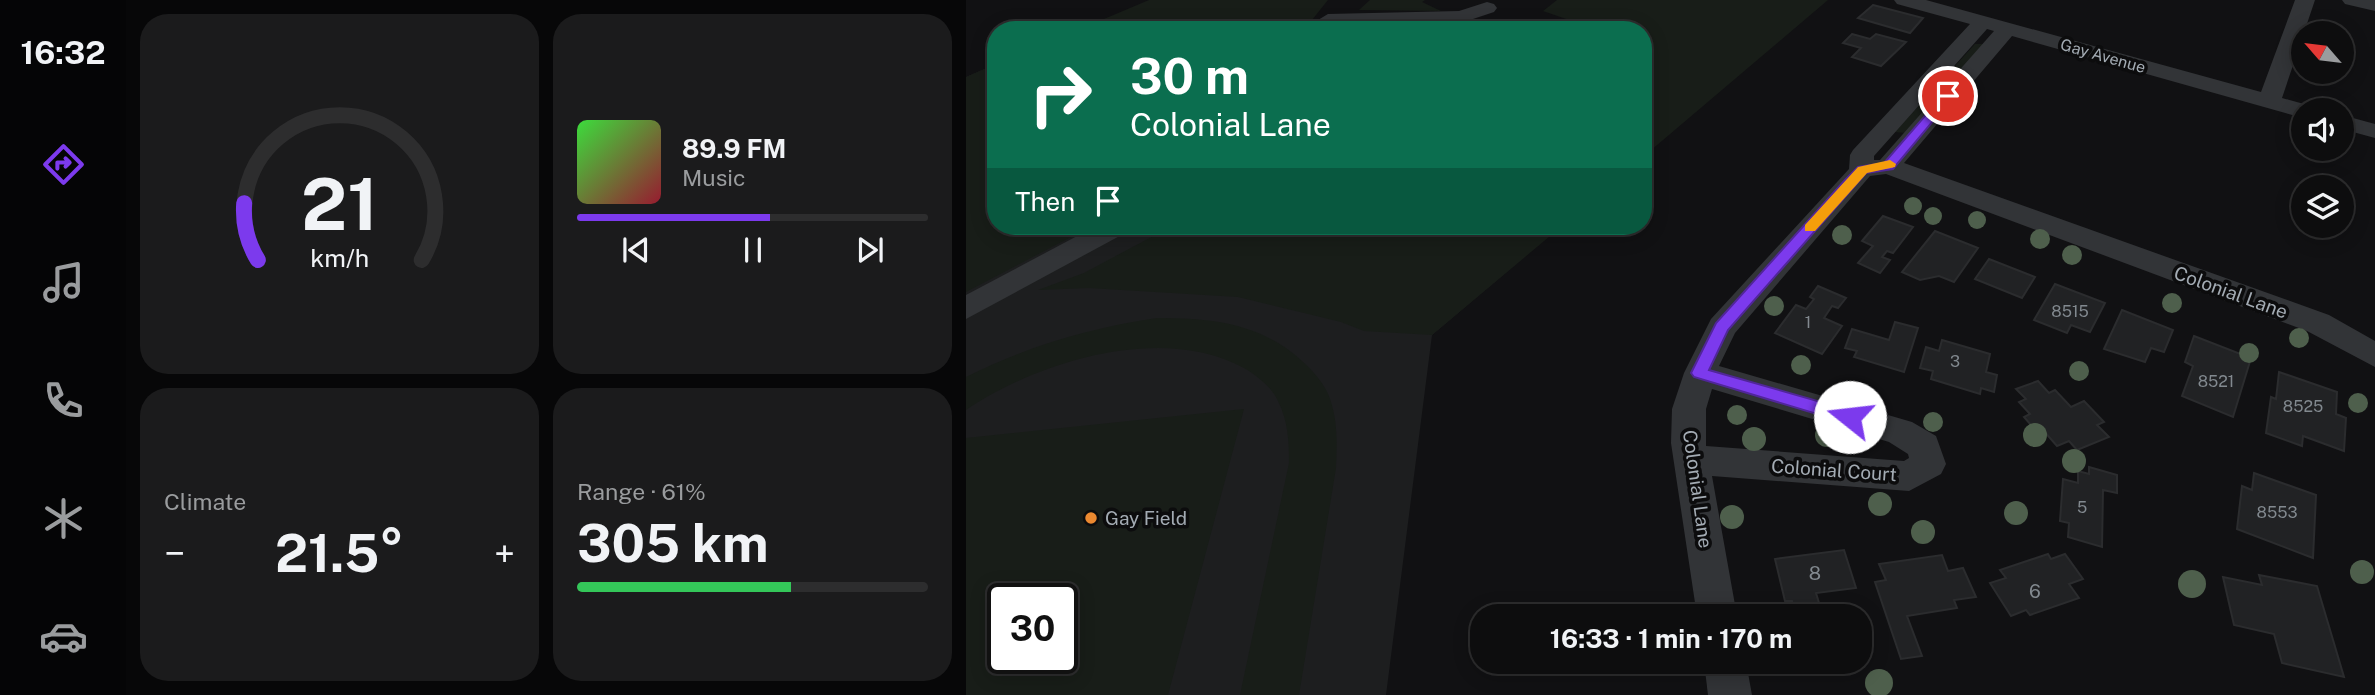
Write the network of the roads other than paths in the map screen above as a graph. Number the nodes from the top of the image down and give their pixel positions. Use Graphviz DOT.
graph roads {
  1 [pos="1342,0"];
  2 [pos="1904,0"];
  3 [pos="2305,0"];
  4 [pos="2352,0"];
  5 [pos="2375,5"];
  6 [pos="1487,8"];
  7 [pos="1328,21"];
  8 [pos="1396,21"];
  9 [pos="1983,22"];
  10 [pos="2007,29"];
  11 [pos="2269,102"];
  12 [pos="2291,108"];
  13 [pos="2354,125"];
  14 [pos="1886,130"];
  15 [pos="2375,131"];
  16 [pos="1913,137"];
  17 [pos="1875,168"];
  18 [pos="1100,235"];
  19 [pos="966,308"];
  20 [pos="2337,332"];
  21 [pos="2375,334"];
  22 [pos="2375,355"];
  23 [pos="1700,373"];
  24 [pos="1692,460"];
  25 [pos="1715,604"];
  26 [pos="1727,674"];
  27 [pos="1730,695"];
  1 -- 7 [label="street"];
  2 -- 9 [label="street, Gay Avenue"];
  3 -- 11 [label="street"];
  4 -- 5 [label="street"];
  6 -- 8 [label="street"];
  9 -- 10 [label="street, Gay Avenue"];
  9 -- 14 [label="street, Colonial Lane"];
  10 -- 11 [label="street, Gay Avenue"];
  10 -- 16 [label="street, Colonial Lane"];
  11 -- 12 [label="street, Gay Avenue"];
  13 -- 15 [label="street"];
  14 -- 16 [label="street"];
  14 -- 17 [label="street, Colonial Lane"];
  16 -- 17 [label="street, Colonial Lane"];
  17 -- 20 [label="street, Colonial Lane"];
  17 -- 23 [label="street, Colonial Lane"];
  18 -- 19 [label="street"];
  20 -- 21 [label="street, Colonial Lane"];
  20 -- 22 [label="street, Colonial Lane"];
  23 -- 24 [label="street, Colonial Lane"];
  23 -- 24 [label="street, Colonial Court"];
  24 -- 25 [label="street, Colonial Lane"];
  26 -- 27 [label="street"];
}
